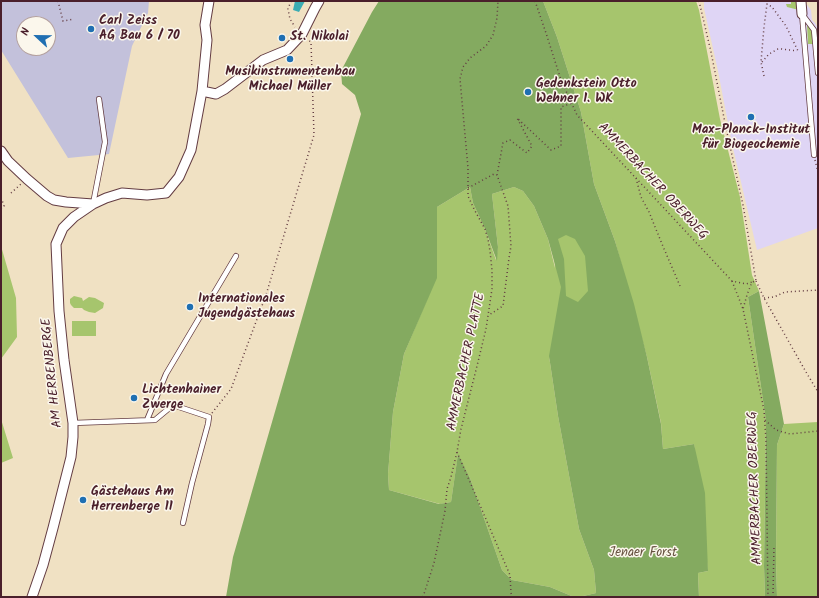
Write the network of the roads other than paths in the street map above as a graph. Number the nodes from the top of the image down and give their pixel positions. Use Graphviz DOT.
graph roads {
  1 [pos="209,1"];
  2 [pos="319,1"];
  3 [pos="801,1"];
  4 [pos="802,14"];
  5 [pos="818,73"];
  6 [pos="202,91"];
  7 [pos="99,99"];
  8 [pos="1,151"];
  9 [pos="814,155"];
  10 [pos="66,202"];
  11 [pos="93,204"];
  12 [pos="74,217"];
  13 [pos="236,256"];
  14 [pos="147,420"];
  15 [pos="73,423"];
  16 [pos="183,523"];
  17 [pos="32,597"];
  1 -- 6 [label="street"];
  2 -- 6 [label="street"];
  3 -- 4 [label="street"];
  4 -- 5 [label="lane"];
  4 -- 9 [label="lane"];
  6 -- 11 [label="street, AM HERRENBERGE"];
  7 -- 11 [label="lane"];
  8 -- 10 [label="street"];
  10 -- 11 [label="street"];
  10 -- 12 [label="street"];
  11 -- 12 [label="street, AM HERRENBERGE"];
  12 -- 15 [label="street, AM HERRENBERGE"];
  13 -- 14 [label="lane"];
  14 -- 15 [label="lane"];
  14 -- 16 [label="lane"];
  15 -- 17 [label="street, AM HERRENBERGE"];
}
